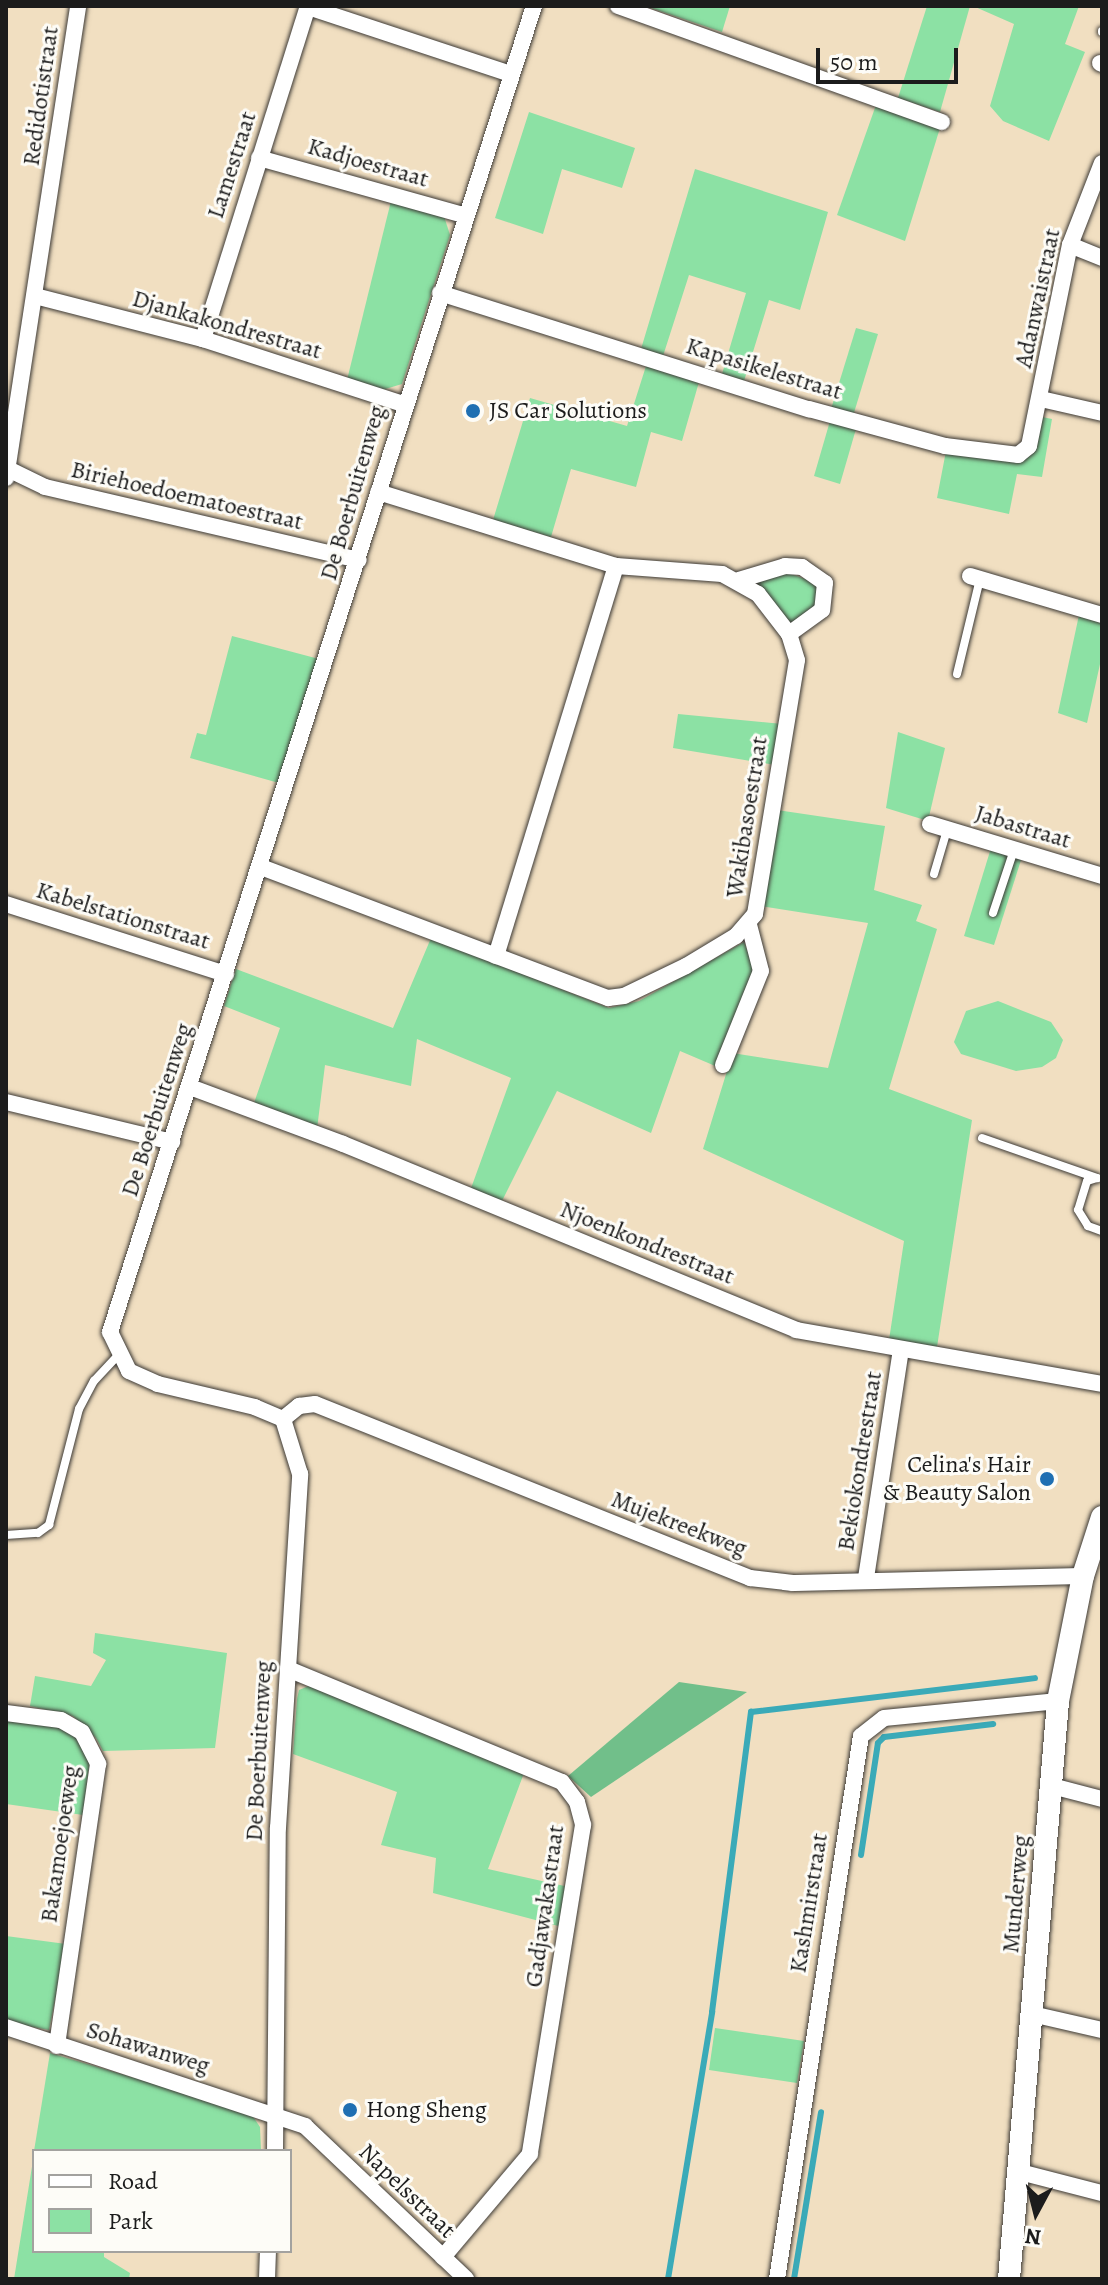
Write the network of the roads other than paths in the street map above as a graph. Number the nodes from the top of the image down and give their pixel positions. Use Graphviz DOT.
graph roads {
  1 [pos="78,6"];
  2 [pos="534,6"];
  3 [pos="618,6"];
  4 [pos="308,7"];
  5 [pos="510,74"];
  6 [pos="942,122"];
  7 [pos="259,158"];
  8 [pos="1102,163"];
  9 [pos="463,215"];
  10 [pos="1070,245"];
  11 [pos="1102,258"];
  12 [pos="440,293"];
  13 [pos="35,296"];
  14 [pos="203,339"];
  15 [pos="1041,399"];
  16 [pos="403,404"];
  17 [pos="1102,413"];
  18 [pos="7,474"];
  19 [pos="378,492"];
  20 [pos="359,560"];
  21 [pos="616,566"];
  22 [pos="976,577"];
  23 [pos="739,580"];
  24 [pos="1102,615"];
  25 [pos="789,634"];
  26 [pos="957,674"];
  27 [pos="930,824"];
  28 [pos="947,829"];
  29 [pos="1015,850"];
  30 [pos="261,867"];
  31 [pos="934,874"];
  32 [pos="1102,876"];
  33 [pos="6,904"];
  34 [pos="993,913"];
  35 [pos="749,925"];
  36 [pos="496,956"];
  37 [pos="226,974"];
  38 [pos="723,1065"];
  39 [pos="190,1087"];
  40 [pos="6,1102"];
  41 [pos="982,1138"];
  42 [pos="172,1142"];
  43 [pos="1099,1178"];
  44 [pos="1102,1231"];
  45 [pos="901,1350"];
  46 [pos="118,1355"];
  47 [pos="1102,1384"];
  48 [pos="283,1419"];
  49 [pos="1102,1517"];
  50 [pos="6,1535"];
  51 [pos="1083,1576"];
  52 [pos="866,1578"];
  53 [pos="288,1669"];
  54 [pos="1058,1701"];
  55 [pos="6,1713"];
  56 [pos="1052,1786"];
  57 [pos="1102,1799"];
  58 [pos="1032,2014"];
  59 [pos="6,2027"];
  60 [pos="1102,2030"];
  61 [pos="57,2046"];
  62 [pos="276,2112"];
  63 [pos="275,2149"];
  64 [pos="1020,2172"];
  65 [pos="1102,2193"];
  66 [pos="268,2253"];
  67 [pos="443,2257"];
  68 [pos="267,2279"];
  69 [pos="466,2279"];
  70 [pos="777,2279"];
  71 [pos="1009,2279"];
  1 -- 13 [label="street, Redidotistraat"];
  2 -- 5 [label="street, De Boerbuitenweg"];
  3 -- 6 [label="street"];
  4 -- 5 [label="street"];
  4 -- 7 [label="street, Lamestraat"];
  5 -- 9 [label="street, De Boerbuitenweg"];
  7 -- 9 [label="street, Kadjoestraat"];
  7 -- 14 [label="street, Lamestraat"];
  8 -- 10 [label="street, Adanwaistraat"];
  9 -- 12 [label="street, De Boerbuitenweg"];
  10 -- 11 [label="street"];
  10 -- 15 [label="street, Adanwaistraat"];
  12 -- 15 [label="street, Kapasikelestraat"];
  12 -- 16 [label="street, De Boerbuitenweg"];
  13 -- 14 [label="street, Djankakondrestraat"];
  13 -- 18 [label="street, Redidotistraat"];
  14 -- 16 [label="street, Djankakondrestraat"];
  15 -- 17 [label="street"];
  16 -- 19 [label="street, De Boerbuitenweg"];
  18 -- 20 [label="street, Biriehoedoematoestraat"];
  19 -- 20 [label="street, De Boerbuitenweg"];
  19 -- 21 [label="street"];
  20 -- 30 [label="street, De Boerbuitenweg"];
  21 -- 23 [label="street"];
  21 -- 36 [label="street"];
  22 -- 24 [label="street"];
  22 -- 26 [label="lane"];
  23 -- 25 [label="street, Wakibasoestraat"];
  23 -- 25 [label="street"];
  25 -- 35 [label="street, Wakibasoestraat"];
  27 -- 28 [label="street, Jabastraat"];
  28 -- 29 [label="street, Jabastraat"];
  28 -- 31 [label="lane"];
  29 -- 32 [label="street, Jabastraat"];
  29 -- 34 [label="lane"];
  30 -- 36 [label="street, Wakibasoestraat"];
  30 -- 37 [label="street, De Boerbuitenweg"];
  33 -- 37 [label="street, Kabelstationstraat"];
  35 -- 36 [label="street, Wakibasoestraat"];
  35 -- 38 [label="street"];
  37 -- 39 [label="street, De Boerbuitenweg"];
  39 -- 42 [label="street, De Boerbuitenweg"];
  39 -- 45 [label="street, Njoenkondrestraat"];
  40 -- 42 [label="street"];
  41 -- 43 [label="lane"];
  42 -- 46 [label="street, De Boerbuitenweg"];
  43 -- 44 [label="lane"];
  45 -- 47 [label="street, Njoenkondrestraat"];
  45 -- 52 [label="street, Bekiokondrestraat"];
  46 -- 48 [label="street"];
  46 -- 50 [label="lane"];
  48 -- 52 [label="street, Mujekreekweg"];
  48 -- 53 [label="street, De Boerbuitenweg"];
  49 -- 51 [label="street, Munderweg"];
  51 -- 52 [label="street, Mujekreekweg"];
  51 -- 54 [label="street, Munderweg"];
  53 -- 62 [label="street, De Boerbuitenweg"];
  53 -- 67 [label="street, Gadjawakastraat"];
  54 -- 56 [label="street, Munderweg"];
  54 -- 70 [label="street, Kashmirstraat"];
  55 -- 61 [label="street, Bakamoejoeweg"];
  56 -- 57 [label="street"];
  56 -- 58 [label="street, Munderweg"];
  58 -- 60 [label="street"];
  58 -- 64 [label="street, Munderweg"];
  59 -- 61 [label="street, Sohawanweg"];
  61 -- 62 [label="street, Sohawanweg"];
  62 -- 63 [label="street, De Boerbuitenweg"];
  62 -- 67 [label="street, Napelsstraat"];
  64 -- 65 [label="street"];
  64 -- 71 [label="street, Munderweg"];
  66 -- 68 [label="street"];
  67 -- 69 [label="street, Napelsstraat"];
}
